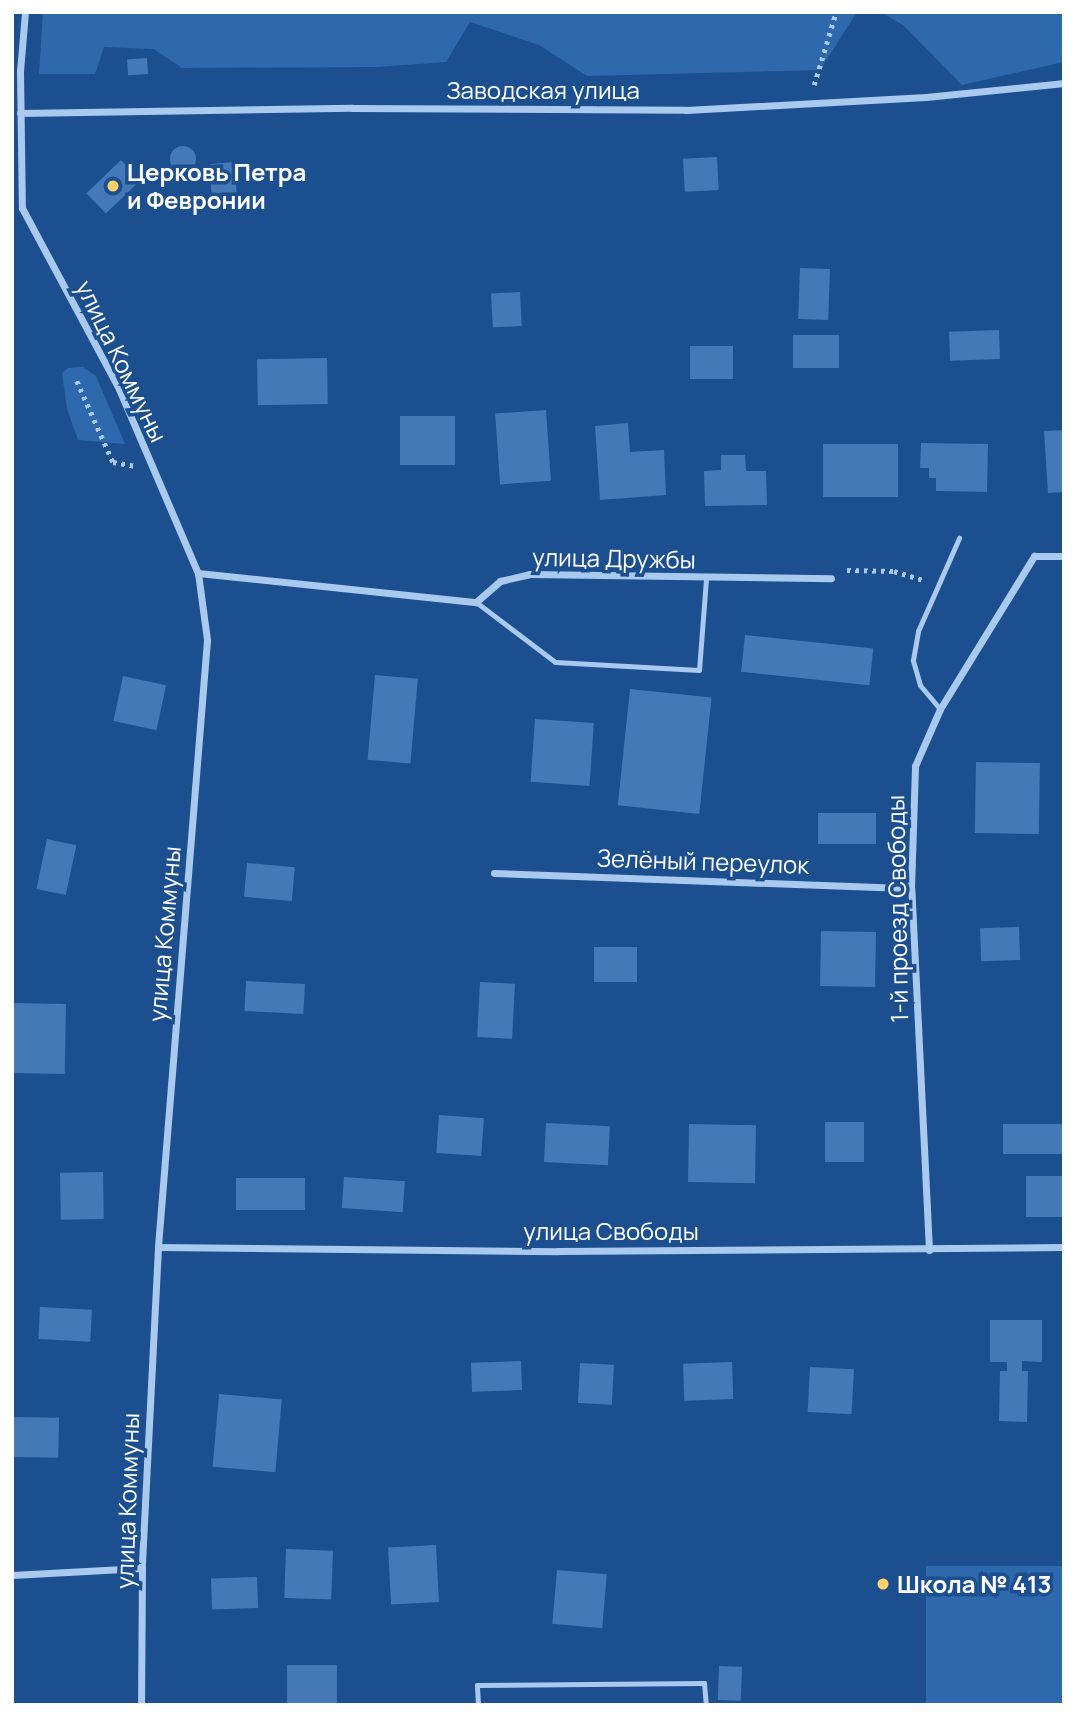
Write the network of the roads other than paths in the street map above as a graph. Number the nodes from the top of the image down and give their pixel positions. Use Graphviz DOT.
graph roads {
  1 [pos="24,12"];
  2 [pos="16,71"];
  3 [pos="1064,83"];
  4 [pos="20,113"];
  5 [pos="960,538"];
  6 [pos="1064,556"];
  7 [pos="198,573"];
  8 [pos="706,578"];
  9 [pos="831,578"];
  10 [pos="476,602"];
  11 [pos="940,709"];
  12 [pos="494,873"];
  13 [pos="911,888"];
  14 [pos="159,1247"];
  15 [pos="1064,1247"];
  16 [pos="929,1250"];
  17 [pos="142,1568"];
  18 [pos="12,1576"];
  19 [pos="141,1705"];
  20 [pos="478,1705"];
  21 [pos="706,1705"];
  1 -- 2 [label="street"];
  2 -- 4 [label="street"];
  3 -- 4 [label="street, Заводская улица"];
  4 -- 7 [label="street, улица Коммуны"];
  5 -- 11 [label="lane"];
  6 -- 11 [label="street, 1-й проезд Свободы"];
  7 -- 10 [label="street"];
  7 -- 14 [label="street, улица Коммуны"];
  8 -- 9 [label="street, улица Дружбы"];
  8 -- 10 [label="street, улица Дружбы"];
  8 -- 10 [label="lane"];
  11 -- 13 [label="street, 1-й проезд Свободы"];
  12 -- 13 [label="street, Зелёный переулок"];
  13 -- 16 [label="street, 1-й проезд Свободы"];
  14 -- 16 [label="street, улица Свободы"];
  14 -- 17 [label="street, улица Коммуны"];
  15 -- 16 [label="street, улица Свободы"];
  17 -- 18 [label="street"];
  17 -- 19 [label="street, улица Коммуны"];
  20 -- 21 [label="lane"];
}
